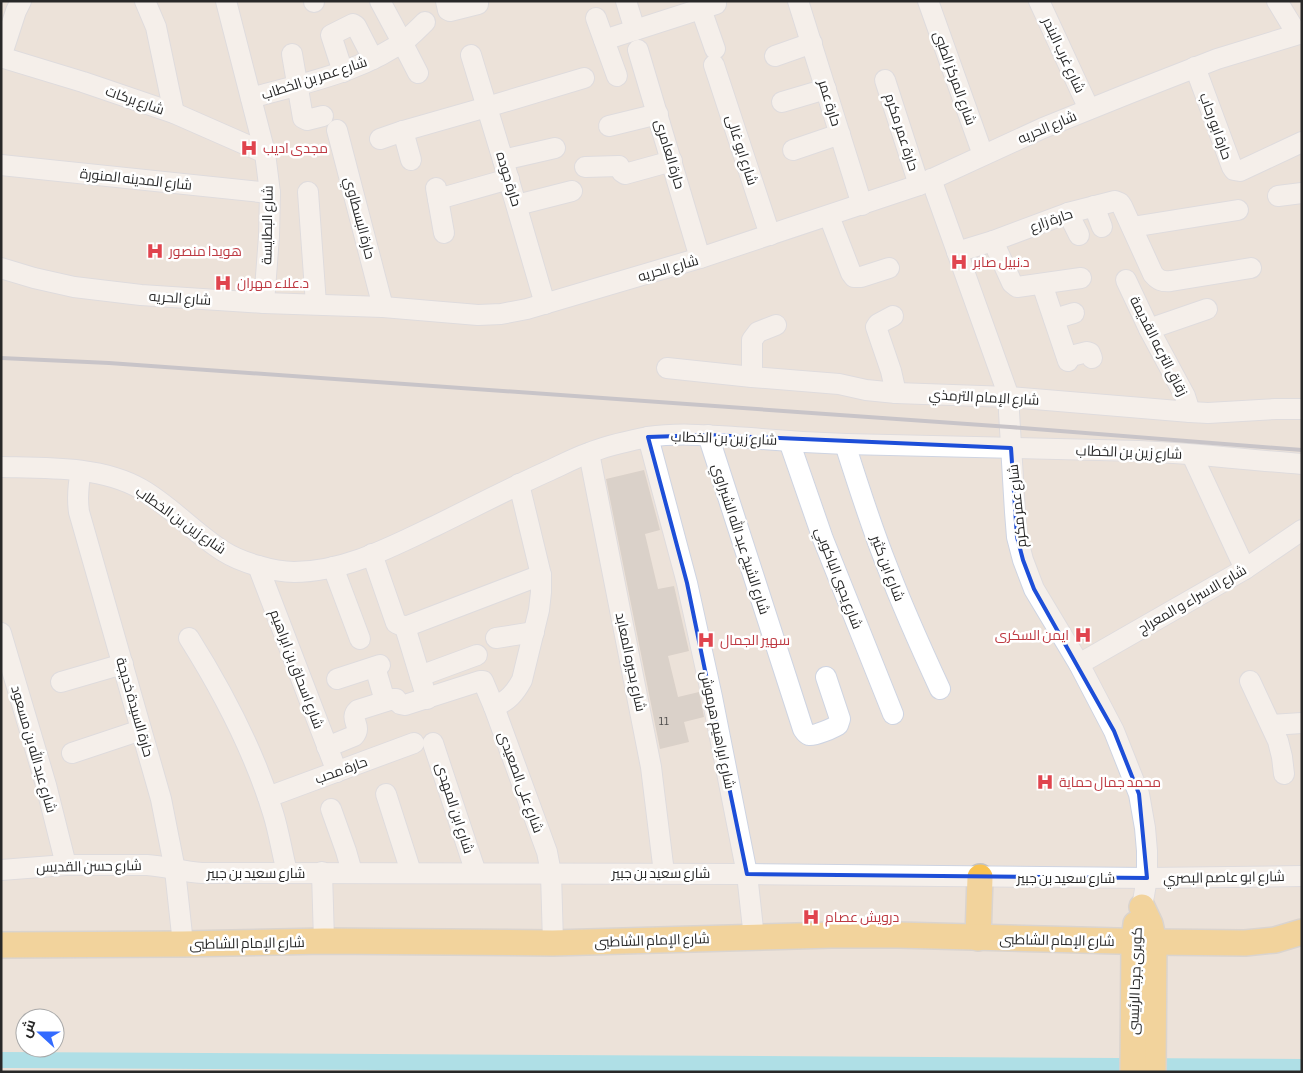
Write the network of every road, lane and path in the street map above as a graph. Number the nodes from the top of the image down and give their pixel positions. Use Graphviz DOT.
graph roads {
  1 [pos="20,1"];
  2 [pos="146,1"];
  3 [pos="226,1"];
  4 [pos="446,1"];
  5 [pos="626,1"];
  6 [pos="798,1"];
  7 [pos="928,1"];
  8 [pos="1039,1"];
  9 [pos="1277,1"];
  10 [pos="375,2"];
  11 [pos="478,4"];
  12 [pos="596,18"];
  13 [pos="425,22"];
  14 [pos="1299,33"];
  15 [pos="604,40"];
  16 [pos="636,40"];
  17 [pos="402,42"];
  18 [pos="812,44"];
  19 [pos="292,54"];
  20 [pos="471,55"];
  21 [pos="775,56"];
  22 [pos="1,57"];
  23 [pos="373,59"];
  24 [pos="1195,67"];
  25 [pos="343,72"];
  26 [pos="418,73"];
  27 [pos="618,76"];
  28 [pos="584,78"];
  29 [pos="885,80"];
  30 [pos="297,85"];
  31 [pos="826,89"];
  32 [pos="251,98"];
  33 [pos="782,102"];
  34 [pos="487,107"];
  35 [pos="1089,109"];
  36 [pos="174,113"];
  37 [pos="658,114"];
  38 [pos="323,116"];
  39 [pos="609,126"];
  40 [pos="337,130"];
  41 [pos="403,130"];
  42 [pos="840,134"];
  43 [pos="380,139"];
  44 [pos="1302,142"];
  45 [pos="555,148"];
  46 [pos="793,150"];
  47 [pos="264,153"];
  48 [pos="983,155"];
  49 [pos="411,160"];
  50 [pos="503,160"];
  51 [pos="672,161"];
  52 [pos="1,165"];
  53 [pos="585,166"];
  54 [pos="509,179"];
  55 [pos="925,182"];
  56 [pos="572,191"];
  57 [pos="308,192"];
  58 [pos="270,193"];
  59 [pos="1302,193"];
  60 [pos="1278,196"];
  61 [pos="517,205"];
  62 [pos="862,205"];
  63 [pos="1094,206"];
  64 [pos="1238,210"];
  65 [pos="1068,213"];
  66 [pos="829,216"];
  67 [pos="1102,227"];
  68 [pos="1132,227"];
  69 [pos="444,233"];
  70 [pos="770,235"];
  71 [pos="1079,235"];
  72 [pos="993,241"];
  73 [pos="957,252"];
  74 [pos="700,258"];
  75 [pos="1,268"];
  76 [pos="889,268"];
  77 [pos="1251,268"];
  78 [pos="1080,278"];
  79 [pos="1126,280"];
  80 [pos="1042,284"];
  81 [pos="264,303"];
  82 [pos="316,304"];
  83 [pos="545,304"];
  84 [pos="383,307"];
  85 [pos="1206,309"];
  86 [pos="1074,313"];
  87 [pos="893,316"];
  88 [pos="1054,319"];
  89 [pos="776,325"];
  90 [pos="1149,329"];
  91 [pos="1092,358"];
  92 [pos="667,368"];
  93 [pos="752,378"];
  94 [pos="896,393"];
  95 [pos="1009,397"];
  96 [pos="1302,409"];
  97 [pos="1190,412"];
  98 [pos="708,435"];
  99 [pos="648,437"];
  100 [pos="789,441"];
  101 [pos="845,444"];
  102 [pos="1011,448"];
  103 [pos="589,453"];
  104 [pos="1192,455"];
  105 [pos="1302,464"];
  106 [pos="1,467"];
  107 [pos="81,471"];
  108 [pos="520,484"];
  109 [pos="1302,530"];
  110 [pos="372,554"];
  111 [pos="258,566"];
  112 [pos="333,567"];
  113 [pos="1245,569"];
  114 [pos="541,575"];
  115 [pos="405,627"];
  116 [pos="534,632"];
  117 [pos="1,633"];
  118 [pos="189,638"];
  119 [pos="496,638"];
  120 [pos="360,639"];
  121 [pos="477,655"];
  122 [pos="123,664"];
  123 [pos="1079,664"];
  124 [pos="420,676"];
  125 [pos="826,677"];
  126 [pos="338,679"];
  127 [pos="1250,681"];
  128 [pos="61,682"];
  129 [pos="940,689"];
  130 [pos="427,699"];
  131 [pos="385,701"];
  132 [pos="494,707"];
  133 [pos="892,714"];
  134 [pos="1302,723"];
  135 [pos="1271,726"];
  136 [pos="141,730"];
  137 [pos="424,743"];
  138 [pos="327,747"];
  139 [pos="72,754"];
  140 [pos="336,772"];
  141 [pos="1284,774"];
  142 [pos="386,794"];
  143 [pos="268,797"];
  144 [pos="331,809"];
  145 [pos="66,865"];
  146 [pos="1,870"];
  147 [pos="176,870"];
  148 [pos="287,872"];
  149 [pos="322,872"];
  150 [pos="352,872"];
  151 [pos="410,872"];
  152 [pos="476,873"];
  153 [pos="551,873"];
  154 [pos="664,873"];
  155 [pos="747,874"];
  156 [pos="1302,876"];
  157 [pos="980,877"];
  158 [pos="1147,878"];
  159 [pos="1142,907"];
  160 [pos="1302,932"];
  161 [pos="754,938"];
  162 [pos="978,938"];
  163 [pos="324,941"];
  164 [pos="1144,942"];
  165 [pos="553,943"];
  166 [pos="183,944"];
  167 [pos="1,945"];
  168 [pos="1143,987"];
  169 [pos="1133,1072"];
  170 [pos="1153,1072"];
  1 -- 22 [label="street"];
  2 -- 36 [label="street"];
  3 -- 32 [label="street, شارع البطايسة"];
  4 -- 11 [label="street"];
  5 -- 16 [label="street, حارة العامرى"];
  6 -- 18 [label="street, حارة عمر"];
  7 -- 48 [label="street, شارع المركز الطبى"];
  8 -- 35 [label="street, شارع غرب البندر"];
  9 -- 14 [label="street"];
  10 -- 17 [label="street"];
  12 -- 15 [label="street"];
  13 -- 17 [label="street, شارع عمر بن الخطاب"];
  14 -- 24 [label="street, شارع الحريه"];
  15 -- 16 [label="street"];
  15 -- 27 [label="street"];
  16 -- 37 [label="street, حارة العامرى"];
  16 -- 70 [label="street, شارع ابو غالى"];
  17 -- 23 [label="street, شارع عمر بن الخطاب"];
  17 -- 26 [label="street"];
  18 -- 21 [label="street"];
  18 -- 31 [label="street, حارة عمر"];
  19 -- 30 [label="street"];
  20 -- 34 [label="street, حارة جوده"];
  22 -- 36 [label="street, شارع بركات"];
  23 -- 25 [label="street, شارع عمر بن الخطاب"];
  23 -- 25 [label="street"];
  24 -- 35 [label="street, شارع الحريه"];
  24 -- 44 [label="street, حارة ابو رحاب"];
  25 -- 30 [label="street, شارع عمر بن الخطاب"];
  28 -- 34 [label="street"];
  29 -- 55 [label="street, حارة عمر مكرم"];
  30 -- 32 [label="street, شارع عمر بن الخطاب"];
  30 -- 38 [label="street"];
  31 -- 33 [label="street"];
  31 -- 42 [label="street, حارة عمر"];
  32 -- 47 [label="street, شارع البطايسة"];
  34 -- 41 [label="street"];
  34 -- 50 [label="street, حارة جوده"];
  35 -- 48 [label="street, شارع الحريه"];
  36 -- 47 [label="street, شارع بركات"];
  37 -- 39 [label="street"];
  37 -- 51 [label="street, حارة العامرى"];
  40 -- 84 [label="street, حارة البسطاوي"];
  41 -- 43 [label="street"];
  41 -- 49 [label="street"];
  42 -- 46 [label="street"];
  42 -- 62 [label="street, حارة عمر"];
  45 -- 50 [label="street"];
  47 -- 58 [label="street, شارع البطايسة"];
  48 -- 55 [label="street, شارع الحريه"];
  50 -- 54 [label="street, حارة جوده"];
  51 -- 53 [label="street"];
  51 -- 74 [label="street, حارة العامرى"];
  52 -- 58 [label="street, شارع المدينه المنورة"];
  54 -- 61 [label="street, حارة جوده"];
  54 -- 69 [label="street"];
  55 -- 62 [label="street, شارع الحريه"];
  55 -- 73 [label="street, شارع عمر مكرم"];
  56 -- 61 [label="street"];
  57 -- 82 [label="street"];
  58 -- 81 [label="street, شارع البطايسة"];
  59 -- 60 [label="street"];
  61 -- 83 [label="street, حارة جوده"];
  62 -- 66 [label="street, شارع الحريه"];
  63 -- 65 [label="street, حارة زارع"];
  63 -- 67 [label="street"];
  63 -- 68 [label="street, حارة زارع"];
  64 -- 68 [label="street"];
  65 -- 71 [label="street"];
  65 -- 72 [label="street, حارة زارع"];
  66 -- 70 [label="street, شارع الحريه"];
  66 -- 76 [label="street"];
  68 -- 77 [label="street, حارة زارع"];
  70 -- 74 [label="street, شارع الحريه"];
  72 -- 73 [label="street, حارة زارع"];
  72 -- 80 [label="street"];
  73 -- 95 [label="street, شارع عمر مكرم"];
  74 -- 83 [label="street, شارع الحريه"];
  75 -- 81 [label="street, شارع الحريه"];
  78 -- 80 [label="street"];
  79 -- 90 [label="street, زقاق الترعه القديمة"];
  80 -- 88 [label="street"];
  81 -- 82 [label="street, شارع الحريه"];
  82 -- 84 [label="street, شارع الحريه"];
  83 -- 84 [label="street, شارع الحريه"];
  85 -- 90 [label="street"];
  86 -- 88 [label="street"];
  87 -- 94 [label="street"];
  88 -- 91 [label="street"];
  89 -- 93 [label="street"];
  90 -- 97 [label="street, زقاق الترعه القديمة"];
  92 -- 93 [label="street, شارع الإمام الترمذي"];
  93 -- 94 [label="street, شارع الإمام الترمذي"];
  94 -- 95 [label="street, شارع الإمام الترمذي"];
  95 -- 97 [label="street, شارع الإمام الترمذي"];
  95 -- 102 [label="street, شارع عمر مكرم"];
  96 -- 97 [label="street, شارع الإمام الترمذي"];
  98 -- 99 [label="street, شارع زين بن الخطاب"];
  98 -- 100 [label="street, شارع زين بن الخطاب"];
  98 -- 125 [label="street, شارع الشيخ عبد الله الشبراوي"];
  99 -- 103 [label="street, شارع زين بن الخطاب"];
  99 -- 155 [label="street, شارع ابراهيم هرموش"];
  100 -- 101 [label="street, شارع زين بن الخطاب"];
  100 -- 133 [label="street, شارع يحيي الباكوبي"];
  101 -- 102 [label="street, شارع زين بن الخطاب"];
  101 -- 129 [label="street, شارع ابن كثير"];
  102 -- 104 [label="street, شارع زين بن الخطاب"];
  102 -- 123 [label="street, شارع عمر مكرم"];
  103 -- 108 [label="street, شارع زين بن الخطاب"];
  103 -- 154 [label="street, شارع بحيره المعابد"];
  104 -- 105 [label="street, شارع زين بن الخطاب"];
  104 -- 113 [label="street"];
  106 -- 107 [label="street"];
  107 -- 111 [label="street, شارع زين بن الخطاب"];
  107 -- 122 [label="street, حارة السيدة خديجة"];
  108 -- 110 [label="street, شارع زين بن الخطاب"];
  108 -- 114 [label="street"];
  109 -- 113 [label="street, شارع الاسراء و المعراج"];
  110 -- 112 [label="street, شارع زين بن الخطاب"];
  110 -- 115 [label="street"];
  111 -- 112 [label="street, شارع زين بن الخطاب"];
  111 -- 138 [label="street, شارع اسحاق بن ابراهيم"];
  112 -- 120 [label="street"];
  113 -- 123 [label="street, شارع الاسراء و المعراج"];
  114 -- 115 [label="street"];
  114 -- 116 [label="street"];
  115 -- 124 [label="street"];
  116 -- 119 [label="street"];
  116 -- 132 [label="street"];
  117 -- 145 [label="street, شارع عبد الله بن مسعود"];
  118 -- 143 [label="street"];
  121 -- 124 [label="street"];
  122 -- 128 [label="street"];
  122 -- 136 [label="street, حارة السيدة خديجة"];
  123 -- 158 [label="street, شارع عمر مكرم"];
  124 -- 130 [label="street"];
  126 -- 131 [label="street"];
  127 -- 135 [label="street"];
  130 -- 131 [label="street"];
  130 -- 132 [label="street, شارع على الصعيدى"];
  131 -- 138 [label="street"];
  132 -- 153 [label="street, شارع على الصعيدى"];
  134 -- 135 [label="street"];
  135 -- 141 [label="street"];
  136 -- 139 [label="street"];
  136 -- 147 [label="street, حارة السيدة خديجة"];
  137 -- 140 [label="street, حارة محب"];
  137 -- 152 [label="street, شارع ابن المهدى"];
  138 -- 140 [label="street, شارع اسحاق بن ابراهيم"];
  140 -- 143 [label="street, حارة محب"];
  142 -- 151 [label="street"];
  143 -- 148 [label="street"];
  144 -- 150 [label="street"];
  145 -- 146 [label="street, شارع حسن القديس"];
  145 -- 147 [label="street, شارع حسن القديس"];
  147 -- 148 [label="street, شارع سعيد بن جبير"];
  147 -- 166 [label="street, حارة السيدة خديجة"];
  148 -- 149 [label="street, شارع سعيد بن جبير"];
  149 -- 150 [label="street, شارع سعيد بن جبير"];
  149 -- 163 [label="street"];
  150 -- 151 [label="street, شارع سعيد بن جبير"];
  151 -- 152 [label="street, شارع سعيد بن جبير"];
  152 -- 153 [label="street, شارع سعيد بن جبير"];
  153 -- 154 [label="street, شارع سعيد بن جبير"];
  153 -- 165 [label="street, شارع على الصعيدى"];
  154 -- 155 [label="street, شارع سعيد بن جبير"];
  155 -- 157 [label="street, شارع سعيد بن جبير"];
  155 -- 161 [label="street, شارع ابراهيم هرموش"];
  156 -- 158 [label="street, شارع ابو عاصم البصري"];
  157 -- 158 [label="street, شارع سعيد بن جبير"];
  157 -- 162 [label="main road"];
  158 -- 159 [label="street, شارع عمر مكرم"];
  159 -- 164 [label="main road, كوبرى جرجا الرئيسى"];
  160 -- 164 [label="main road, شارع الإمام الشاطبى"];
  161 -- 162 [label="main road, شارع الإمام الشاطبى"];
  161 -- 165 [label="main road, شارع الإمام الشاطبى"];
  162 -- 164 [label="main road, شارع الإمام الشاطبى"];
  163 -- 165 [label="main road, شارع الإمام الشاطبى"];
  163 -- 166 [label="main road, شارع الإمام الشاطبى"];
  164 -- 168 [label="main road, كوبرى جرجا الرئيسى"];
  166 -- 167 [label="main road, شارع الإمام الشاطبى"];
  168 -- 169 [label="main road, كوبرى جرجا الرئيسى"];
  168 -- 170 [label="main road, كوبرى جرجا الرئيسى"];
}
